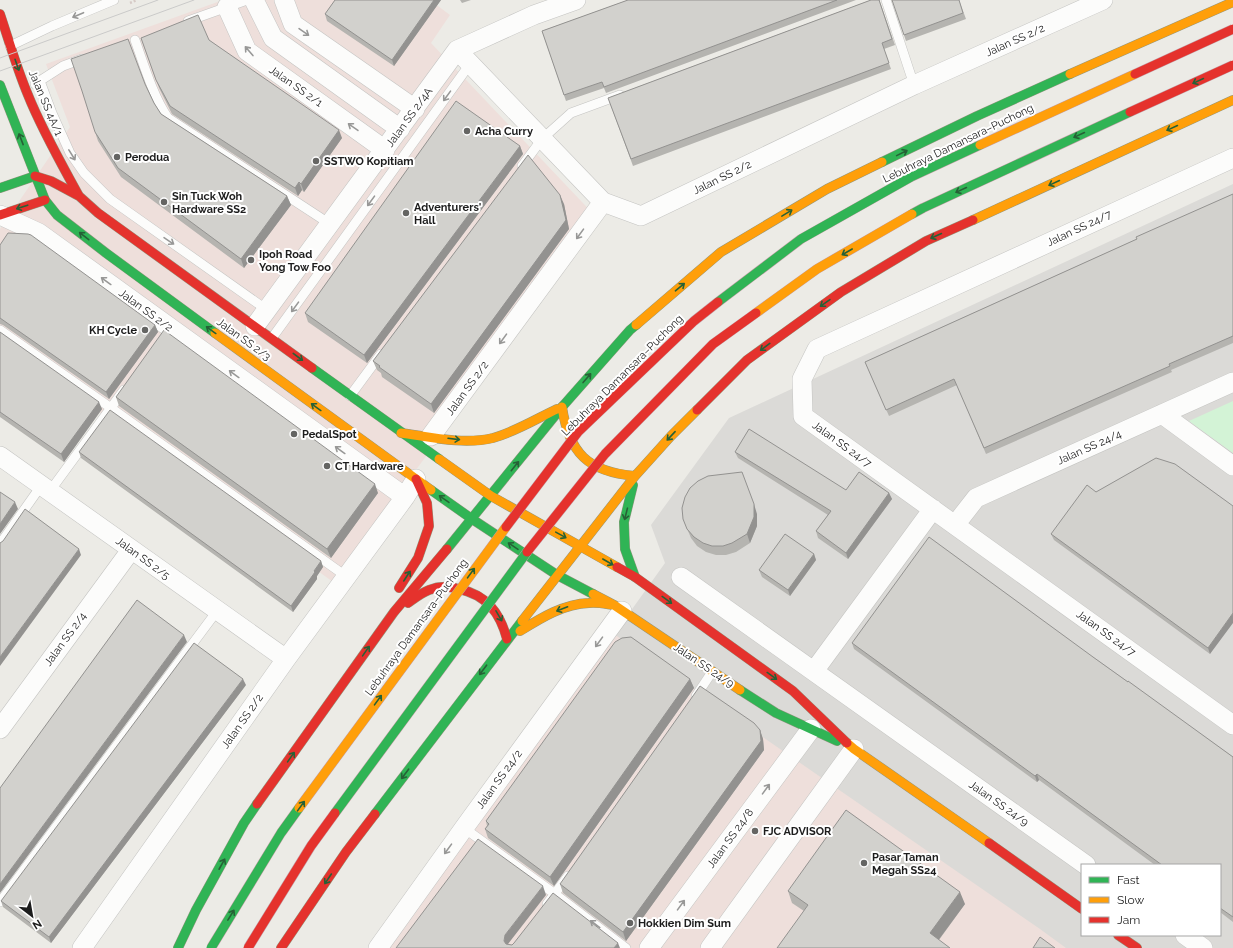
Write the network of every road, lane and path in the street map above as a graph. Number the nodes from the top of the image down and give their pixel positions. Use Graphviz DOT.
graph roads {
  1 [pos="114,0"];
  2 [pos="284,0"];
  3 [pos="576,0"];
  4 [pos="886,0"];
  5 [pos="1103,0"];
  6 [pos="242,2"];
  7 [pos="1233,2"];
  8 [pos="0,14"];
  9 [pos="177,25"];
  10 [pos="1233,29"];
  11 [pos="135,40"];
  12 [pos="10,46"];
  13 [pos="458,50"];
  14 [pos="92,56"];
  15 [pos="470,64"];
  16 [pos="1233,65"];
  17 [pos="40,81"];
  18 [pos="0,85"];
  19 [pos="914,85"];
  20 [pos="26,90"];
  21 [pos="630,91"];
  22 [pos="1233,100"];
  23 [pos="415,109"];
  24 [pos="400,128"];
  25 [pos="45,134"];
  26 [pos="542,139"];
  27 [pos="385,150"];
  28 [pos="1233,158"];
  29 [pos="50,160"];
  30 [pos="518,170"];
  31 [pos="35,176"];
  32 [pos="51,177"];
  33 [pos="0,188"];
  34 [pos="79,196"];
  35 [pos="45,200"];
  36 [pos="603,202"];
  37 [pos="0,215"];
  38 [pos="330,224"];
  39 [pos="267,310"];
  40 [pos="255,326"];
  41 [pos="0,330"];
  42 [pos="272,338"];
  43 [pos="387,346"];
  44 [pos="1233,382"];
  45 [pos="129,383"];
  46 [pos="350,396"];
  47 [pos="562,407"];
  48 [pos="111,408"];
  49 [pos="1162,414"];
  50 [pos="401,433"];
  51 [pos="431,436"];
  52 [pos="0,456"];
  53 [pos="1233,466"];
  54 [pos="635,476"];
  55 [pos="416,479"];
  56 [pos="46,488"];
  57 [pos="491,496"];
  58 [pos="405,497"];
  59 [pos="933,509"];
  60 [pos="472,519"];
  61 [pos="955,525"];
  62 [pos="0,544"];
  63 [pos="581,546"];
  64 [pos="131,550"];
  65 [pos="557,576"];
  66 [pos="347,577"];
  67 [pos="635,577"];
  68 [pos="681,577"];
  69 [pos="618,608"];
  70 [pos="217,611"];
  71 [pos="394,612"];
  72 [pos="507,639"];
  73 [pos="286,659"];
  74 [pos="712,672"];
  75 [pos="814,672"];
  76 [pos="689,705"];
  77 [pos="1229,715"];
  78 [pos="0,729"];
  79 [pos="811,729"];
  80 [pos="854,749"];
  81 [pos="464,828"];
  82 [pos="1085,864"];
  83 [pos="573,868"];
  84 [pos="555,894"];
  85 [pos="0,902"];
  86 [pos="1081,908"];
  87 [pos="541,912"];
  88 [pos="1119,936"];
  89 [pos="1186,936"];
  90 [pos="82,948"];
  91 [pos="178,948"];
  92 [pos="211,948"];
  93 [pos="248,948"];
  94 [pos="281,948"];
  95 [pos="378,948"];
  96 [pos="626,948"];
  97 [pos="649,948"];
  98 [pos="710,948"];
  99 [pos="1137,948"];
  100 [pos="1203,948"];
  1 -- 12 [label="lane, one-way"];
  2 -- 23 [label="street, one-way"];
  3 -- 13 [label="street, Jalan SS 2/4A"];
  4 -- 19 [label="lane"];
  5 -- 19 [label="street, Jalan SS 2/2"];
  6 -- 9 [label="lane"];
  6 -- 24 [label="street"];
  27 -- 6 [label="street, Jalan SS 2/1, one-way"];
  47 -- 7 [label="main road, one-way"];
  8 -- 12 [label="main road, Jalan SS 4A/1"];
  92 -- 10 [label="main road, Lebuhraya Damansara–Puchong, one-way, bridge"];
  11 -- 38 [label="lane"];
  12 -- 20 [label="main road, Jalan SS 4A/1, one-way"];
  13 -- 15 [label="street"];
  13 -- 23 [label="street, Jalan SS 2/4A"];
  14 -- 17 [label="lane"];
  15 -- 26 [label="street"];
  15 -- 42 [label="lane, one-way"];
  16 -- 93 [label="main road, one-way, bridge"];
  17 -- 20 [label="lane"];
  17 -- 39 [label="lane, one-way"];
  31 -- 18 [label="main road, one-way"];
  19 -- 36 [label="street, Jalan SS 2/2"];
  20 -- 25 [label="main road, Jalan SS 4A/1"];
  21 -- 26 [label="lane"];
  22 -- 54 [label="main road, one-way"];
  23 -- 24 [label="street, Jalan SS 2/4A"];
  24 -- 27 [label="street, Jalan SS 2/4A"];
  25 -- 29 [label="main road"];
  25 -- 34 [label="main road, Jalan SS 4A/1"];
  26 -- 30 [label="lane"];
  26 -- 36 [label="street"];
  27 -- 38 [label="street, Jalan SS 2/4A"];
  28 -- 59 [label="street, Jalan SS 24/7"];
  31 -- 32 [label="main road"];
  31 -- 33 [label="main road"];
  31 -- 35 [label="main road"];
  32 -- 34 [label="main road"];
  32 -- 35 [label="main road"];
  34 -- 40 [label="main road, Jalan SS 2/3"];
  35 -- 37 [label="main road, one-way"];
  55 -- 35 [label="main road, Jalan SS 2/3, one-way"];
  36 -- 51 [label="street, Jalan SS 2/2, one-way"];
  58 -- 37 [label="street, Jalan SS 2/2, one-way"];
  38 -- 39 [label="street, Jalan SS 2/4A"];
  39 -- 40 [label="street, Jalan SS 2/4A"];
  40 -- 42 [label="main road, Jalan SS 2/3"];
  41 -- 48 [label="lane"];
  42 -- 46 [label="main road, Jalan SS 2/3, one-way"];
  43 -- 46 [label="lane"];
  44 -- 49 [label="street, Jalan SS 24/4"];
  45 -- 48 [label="lane"];
  46 -- 50 [label="main road, Jalan SS 2/3"];
  51 -- 47 [label="main road, one-way"];
  47 -- 54 [label="main road"];
  57 -- 47 [label="main road, one-way"];
  48 -- 56 [label="lane"];
  48 -- 66 [label="lane"];
  49 -- 53 [label="street"];
  49 -- 61 [label="street, Jalan SS 24/4"];
  50 -- 51 [label="main road"];
  50 -- 57 [label="main road, Jalan SS 2/3"];
  52 -- 56 [label="street, Jalan SS 2/5"];
  54 -- 63 [label="main road"];
  54 -- 67 [label="main road, one-way"];
  55 -- 58 [label="street, Jalan SS 2/2"];
  60 -- 55 [label="main road, Jalan SS 2/3, one-way"];
  71 -- 55 [label="main road, one-way"];
  56 -- 62 [label="lane"];
  56 -- 64 [label="street, Jalan SS 2/5"];
  57 -- 60 [label="main road"];
  57 -- 63 [label="main road, Jalan SS 2/3, one-way"];
  58 -- 66 [label="street, Jalan SS 2/2"];
  59 -- 61 [label="street, Jalan SS 24/7"];
  59 -- 75 [label="street"];
  65 -- 60 [label="main road, Jalan SS 2/3, one-way"];
  60 -- 71 [label="main road"];
  61 -- 77 [label="street, Jalan SS 24/7"];
  63 -- 65 [label="main road"];
  63 -- 67 [label="main road, Jalan SS 24/9, one-way"];
  64 -- 70 [label="street, Jalan SS 2/5"];
  64 -- 78 [label="street, Jalan SS 2/4"];
  65 -- 69 [label="main road, Jalan SS 24/9"];
  65 -- 72 [label="main road"];
  66 -- 73 [label="street, Jalan SS 2/2"];
  67 -- 80 [label="main road, Jalan SS 24/9, one-way"];
  68 -- 75 [label="street, Jalan SS 24/9"];
  69 -- 72 [label="main road, one-way"];
  69 -- 74 [label="main road, Jalan SS 24/9"];
  69 -- 81 [label="street, Jalan SS 24/2, one-way"];
  70 -- 73 [label="street, Jalan SS 2/5"];
  70 -- 85 [label="lane"];
  71 -- 72 [label="main road, one-way"];
  91 -- 71 [label="main road, one-way"];
  72 -- 94 [label="main road, one-way"];
  73 -- 90 [label="street, Jalan SS 2/2"];
  74 -- 76 [label="lane"];
  74 -- 79 [label="main road, Jalan SS 24/9"];
  75 -- 82 [label="street, Jalan SS 24/9"];
  79 -- 80 [label="main road, Jalan SS 24/9"];
  97 -- 79 [label="street, Jalan SS 24/8, one-way"];
  80 -- 86 [label="main road, Jalan SS 24/9"];
  80 -- 98 [label="street"];
  81 -- 84 [label="lane"];
  81 -- 95 [label="street, Jalan SS 24/2, one-way"];
  83 -- 84 [label="lane"];
  84 -- 87 [label="lane"];
  96 -- 84 [label="lane, one-way"];
  88 -- 99 [label="main road"];
  89 -- 100 [label="street"];
}
